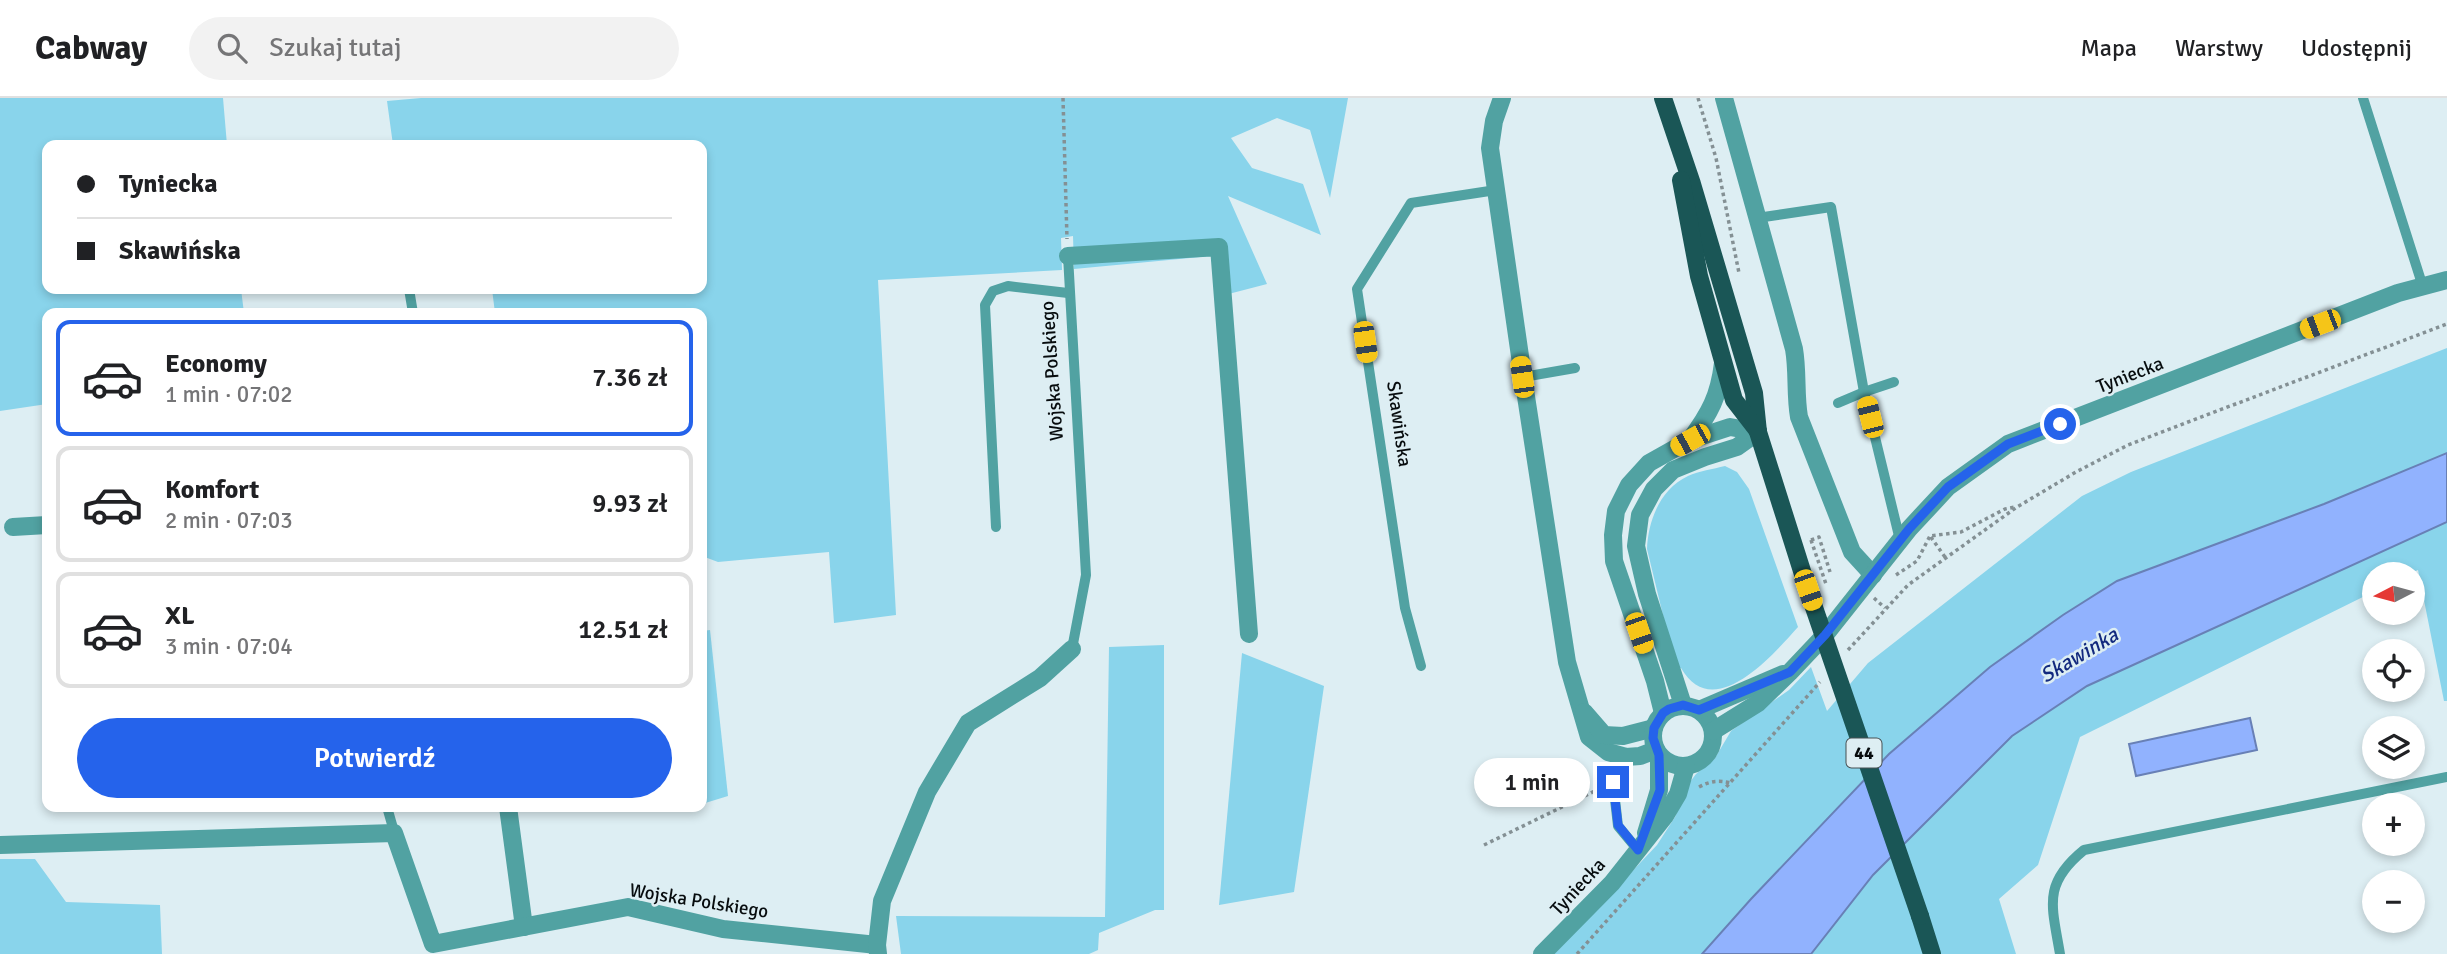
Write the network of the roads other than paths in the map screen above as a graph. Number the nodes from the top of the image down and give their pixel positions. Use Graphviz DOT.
graph roads {
  1 [pos="1502,98"];
  2 [pos="1663,98"];
  3 [pos="1724,98"];
  4 [pos="2363,98"];
  5 [pos="1671,125"];
  6 [pos="1496,190"];
  7 [pos="1757,218"];
  8 [pos="1068,257"];
  9 [pos="2447,280"];
  10 [pos="2423,287"];
  11 [pos="1068,293"];
  12 [pos="1723,363"];
  13 [pos="1575,368"];
  14 [pos="1522,377"];
  15 [pos="1894,382"];
  16 [pos="1864,392"];
  17 [pos="1838,403"];
  18 [pos="1758,432"];
  19 [pos="1690,440"];
  20 [pos="42,525"];
  21 [pos="13,527"];
  22 [pos="996,527"];
  23 [pos="1900,541"];
  24 [pos="1880,578"];
  25 [pos="1249,634"];
  26 [pos="1072,649"];
  27 [pos="1421,666"];
  28 [pos="1790,672"];
  29 [pos="1580,707"];
  30 [pos="1691,708"];
  31 [pos="1658,721"];
  32 [pos="1713,731"];
  33 [pos="1658,752"];
  34 [pos="1686,766"];
  35 [pos="2447,777"];
  36 [pos="1613,782"];
  37 [pos="388,812"];
  38 [pos="509,812"];
  39 [pos="395,835"];
  40 [pos="0,845"];
  41 [pos="1640,848"];
  42 [pos="524,927"];
  43 [pos="435,949"];
  44 [pos="878,949"];
  45 [pos="1542,954"];
  46 [pos="1933,954"];
  47 [pos="2060,954"];
  1 -- 6 [label="street"];
  2 -- 5 [label="main road, 44"];
  3 -- 7 [label="street"];
  4 -- 10 [label="lane"];
  5 -- 12 [label="main road, 44"];
  5 -- 18 [label="main road, 44"];
  6 -- 14 [label="street"];
  6 -- 27 [label="lane, Skawińska"];
  7 -- 16 [label="lane"];
  7 -- 24 [label="street"];
  8 -- 11 [label="lane, Wojska Polskiego"];
  8 -- 25 [label="street"];
  9 -- 10 [label="street, Tyniecka"];
  10 -- 23 [label="street, Tyniecka"];
  11 -- 22 [label="lane"];
  11 -- 26 [label="lane, Wojska Polskiego"];
  12 -- 18 [label="main road, 44"];
  12 -- 19 [label="street"];
  13 -- 14 [label="lane"];
  14 -- 29 [label="street"];
  15 -- 16 [label="lane"];
  16 -- 17 [label="lane"];
  16 -- 23 [label="lane"];
  18 -- 19 [label="street"];
  18 -- 30 [label="street"];
  18 -- 46 [label="main road, 44, bridge"];
  19 -- 31 [label="street"];
  20 -- 21 [label="street"];
  23 -- 24 [label="street, Tyniecka"];
  24 -- 28 [label="street, Tyniecka"];
  26 -- 44 [label="street, Wojska Polskiego"];
  28 -- 30 [label="street, Tyniecka"];
  28 -- 32 [label="street, Tyniecka"];
  29 -- 31 [label="street"];
  29 -- 33 [label="street"];
  30 -- 31 [label="street"];
  30 -- 32 [label="street"];
  31 -- 33 [label="street"];
  32 -- 34 [label="street"];
  33 -- 34 [label="street"];
  33 -- 41 [label="street, Tyniecka"];
  34 -- 41 [label="street, Tyniecka"];
  35 -- 47 [label="lane"];
  36 -- 41 [label="lane"];
  37 -- 39 [label="lane, Wojska Polskiego"];
  38 -- 42 [label="street"];
  39 -- 40 [label="street"];
  39 -- 43 [label="street, Wojska Polskiego"];
  41 -- 45 [label="street, Tyniecka"];
  42 -- 43 [label="street, Wojska Polskiego"];
  42 -- 44 [label="street, Wojska Polskiego"];
}
